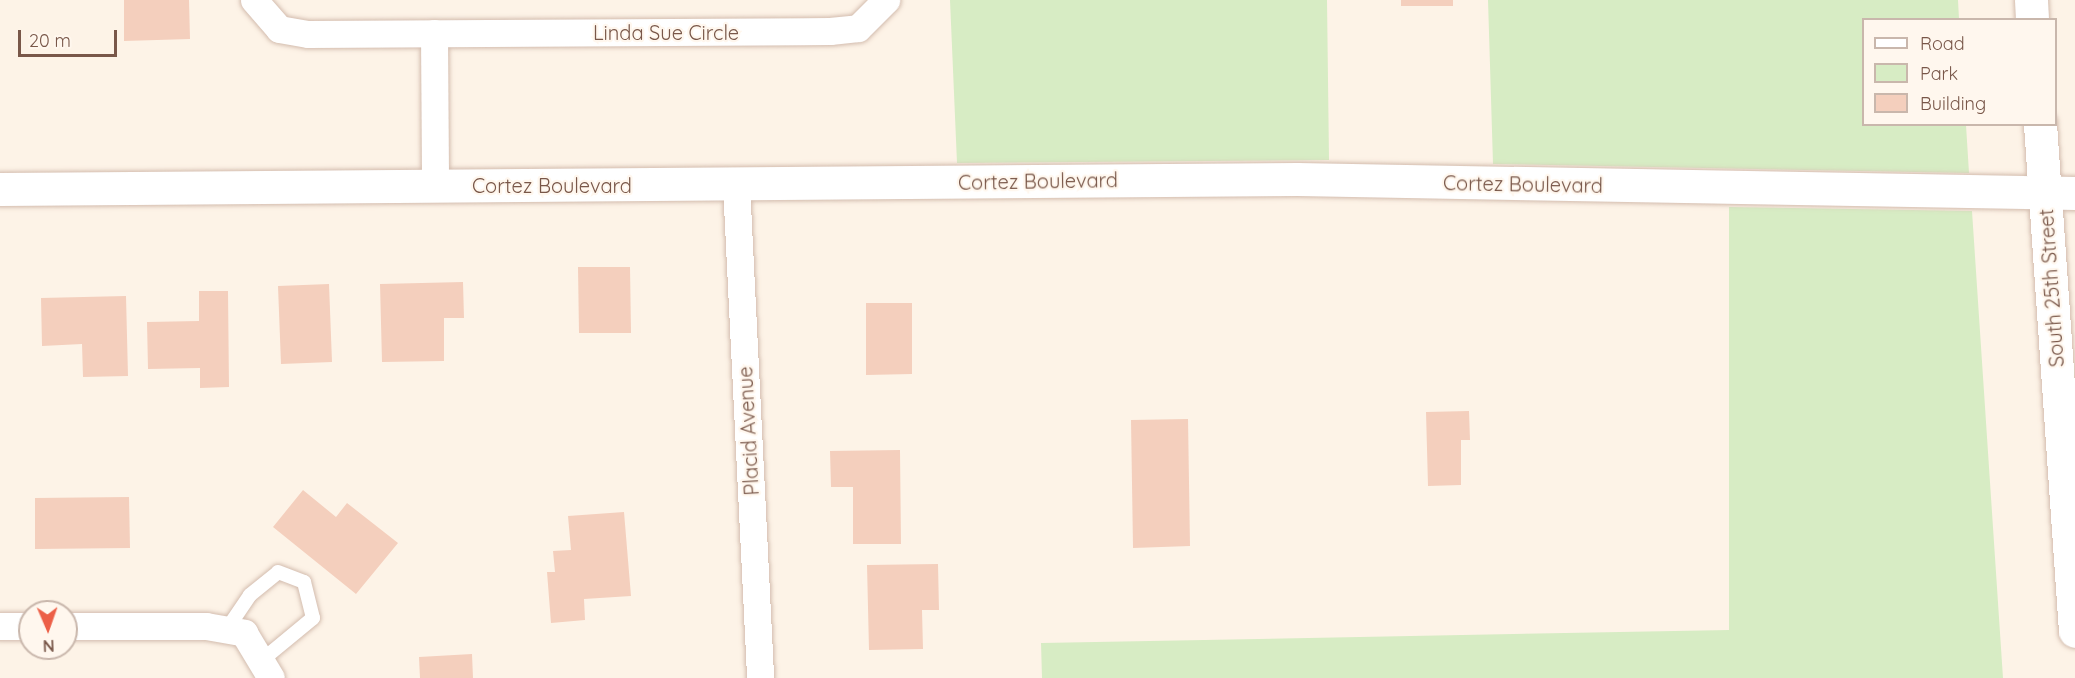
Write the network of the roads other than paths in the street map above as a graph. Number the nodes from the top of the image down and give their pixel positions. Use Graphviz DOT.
graph roads {
  1 [pos="254,0"];
  2 [pos="886,0"];
  3 [pos="2031,0"];
  4 [pos="2032,18"];
  5 [pos="434,33"];
  6 [pos="2041,126"];
  7 [pos="736,184"];
  8 [pos="435,186"];
  9 [pos="0,189"];
  10 [pos="2060,193"];
  11 [pos="0,626"];
  12 [pos="18,626"];
  13 [pos="78,626"];
  14 [pos="227,630"];
  15 [pos="2075,631"];
  16 [pos="266,670"];
  17 [pos="760,678"];
  1 -- 5 [label="street, Linda Sue Circle"];
  2 -- 5 [label="street, Linda Sue Circle"];
  3 -- 4 [label="street"];
  5 -- 8 [label="street"];
  6 -- 10 [label="street, South 25th Street"];
  7 -- 8 [label="street, Cortez Boulevard"];
  7 -- 10 [label="street, Cortez Boulevard"];
  7 -- 17 [label="street, Placid Avenue"];
  8 -- 9 [label="street, Cortez Boulevard"];
  10 -- 15 [label="street, South 25th Street"];
  11 -- 12 [label="street"];
  13 -- 14 [label="street"];
  14 -- 16 [label="street"];
  14 -- 16 [label="lane"];
}
